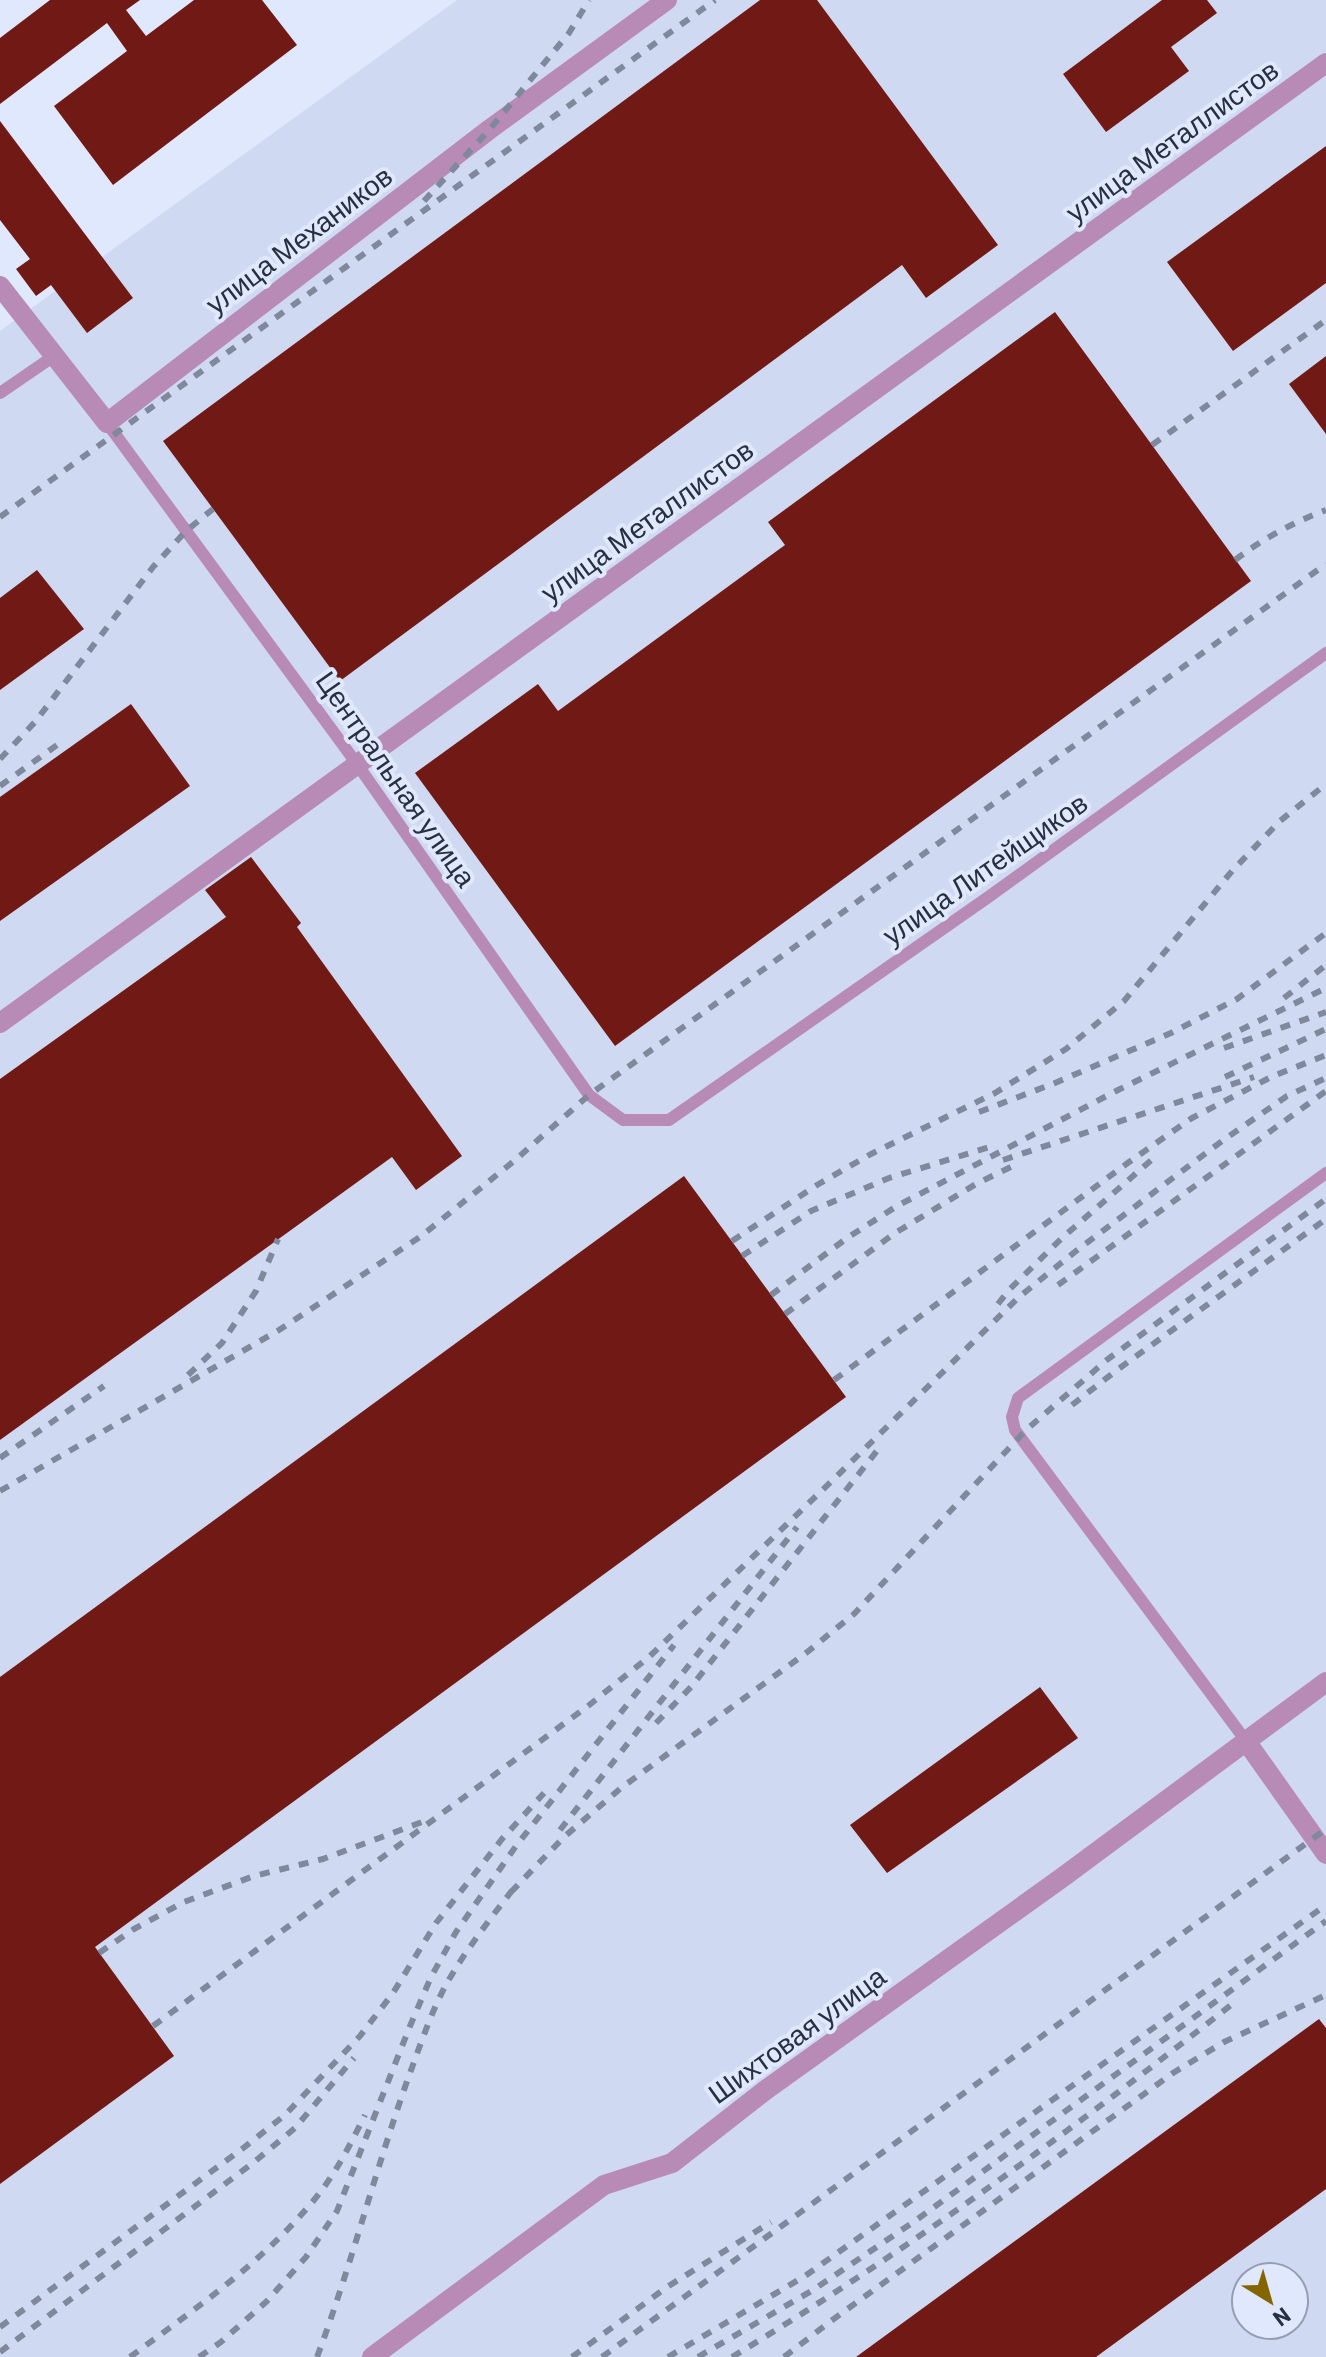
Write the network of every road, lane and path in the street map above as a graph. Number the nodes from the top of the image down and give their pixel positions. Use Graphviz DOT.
graph roads {
  1 [pos="667,0"];
  2 [pos="1326,63"];
  3 [pos="0,286"];
  4 [pos="54,356"];
  5 [pos="0,393"];
  6 [pos="107,423"];
  7 [pos="1326,653"];
  8 [pos="357,764"];
  9 [pos="0,1023"];
  10 [pos="669,1120"];
  11 [pos="1326,1173"];
  12 [pos="1326,1682"];
  13 [pos="1246,1741"];
  14 [pos="1326,1854"];
  15 [pos="372,2357"];
  1 -- 6 [label="street, улица Механиков"];
  2 -- 8 [label="street, улица Металлистов"];
  3 -- 4 [label="street"];
  4 -- 5 [label="lane"];
  4 -- 6 [label="street"];
  6 -- 8 [label="lane, Центральная улица"];
  7 -- 10 [label="lane, улица Литейщиков"];
  8 -- 9 [label="street, улица Металлистов"];
  8 -- 10 [label="lane, Центральная улица"];
  11 -- 13 [label="lane"];
  12 -- 13 [label="street, Шихтовая улица"];
  13 -- 14 [label="street"];
  13 -- 15 [label="street, Шихтовая улица"];
}
